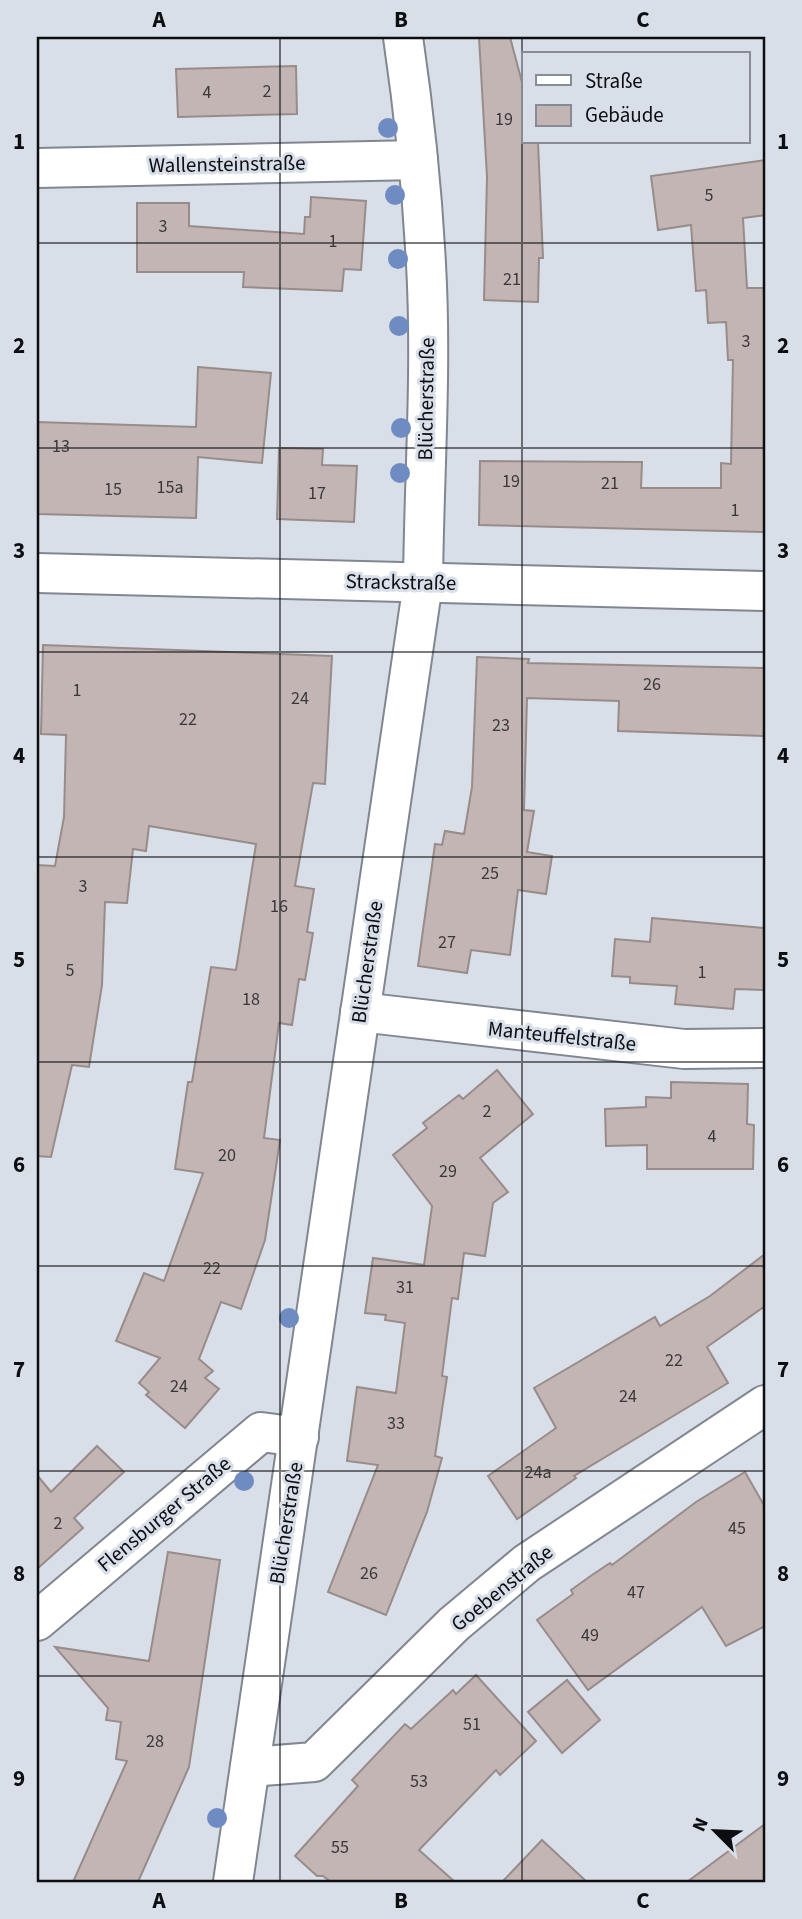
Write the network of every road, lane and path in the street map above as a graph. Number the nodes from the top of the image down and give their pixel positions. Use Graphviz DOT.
graph roads {
  1 [pos="403,37"];
  2 [pos="418,160"];
  3 [pos="37,168"];
  4 [pos="37,573"];
  5 [pos="423,583"];
  6 [pos="765,591"];
  7 [pos="360,1012"];
  8 [pos="765,1048"];
  9 [pos="765,1405"];
  10 [pos="299,1437"];
  11 [pos="37,1620"];
  12 [pos="250,1767"];
  13 [pos="233,1882"];
  1 -- 2 [label="street, Blücherstraße"];
  2 -- 3 [label="street, Wallensteinstraße"];
  2 -- 5 [label="street, Blücherstraße"];
  4 -- 5 [label="street, Strackstraße"];
  5 -- 6 [label="street, Strackstraße"];
  5 -- 7 [label="street, Blücherstraße"];
  7 -- 8 [label="street, Manteuffelstraße"];
  7 -- 10 [label="street, Blücherstraße"];
  9 -- 12 [label="street, Goebenstraße"];
  10 -- 11 [label="street, Flensburger Straße"];
  10 -- 12 [label="street, Blücherstraße"];
  12 -- 13 [label="street, Blücherstraße"];
}
